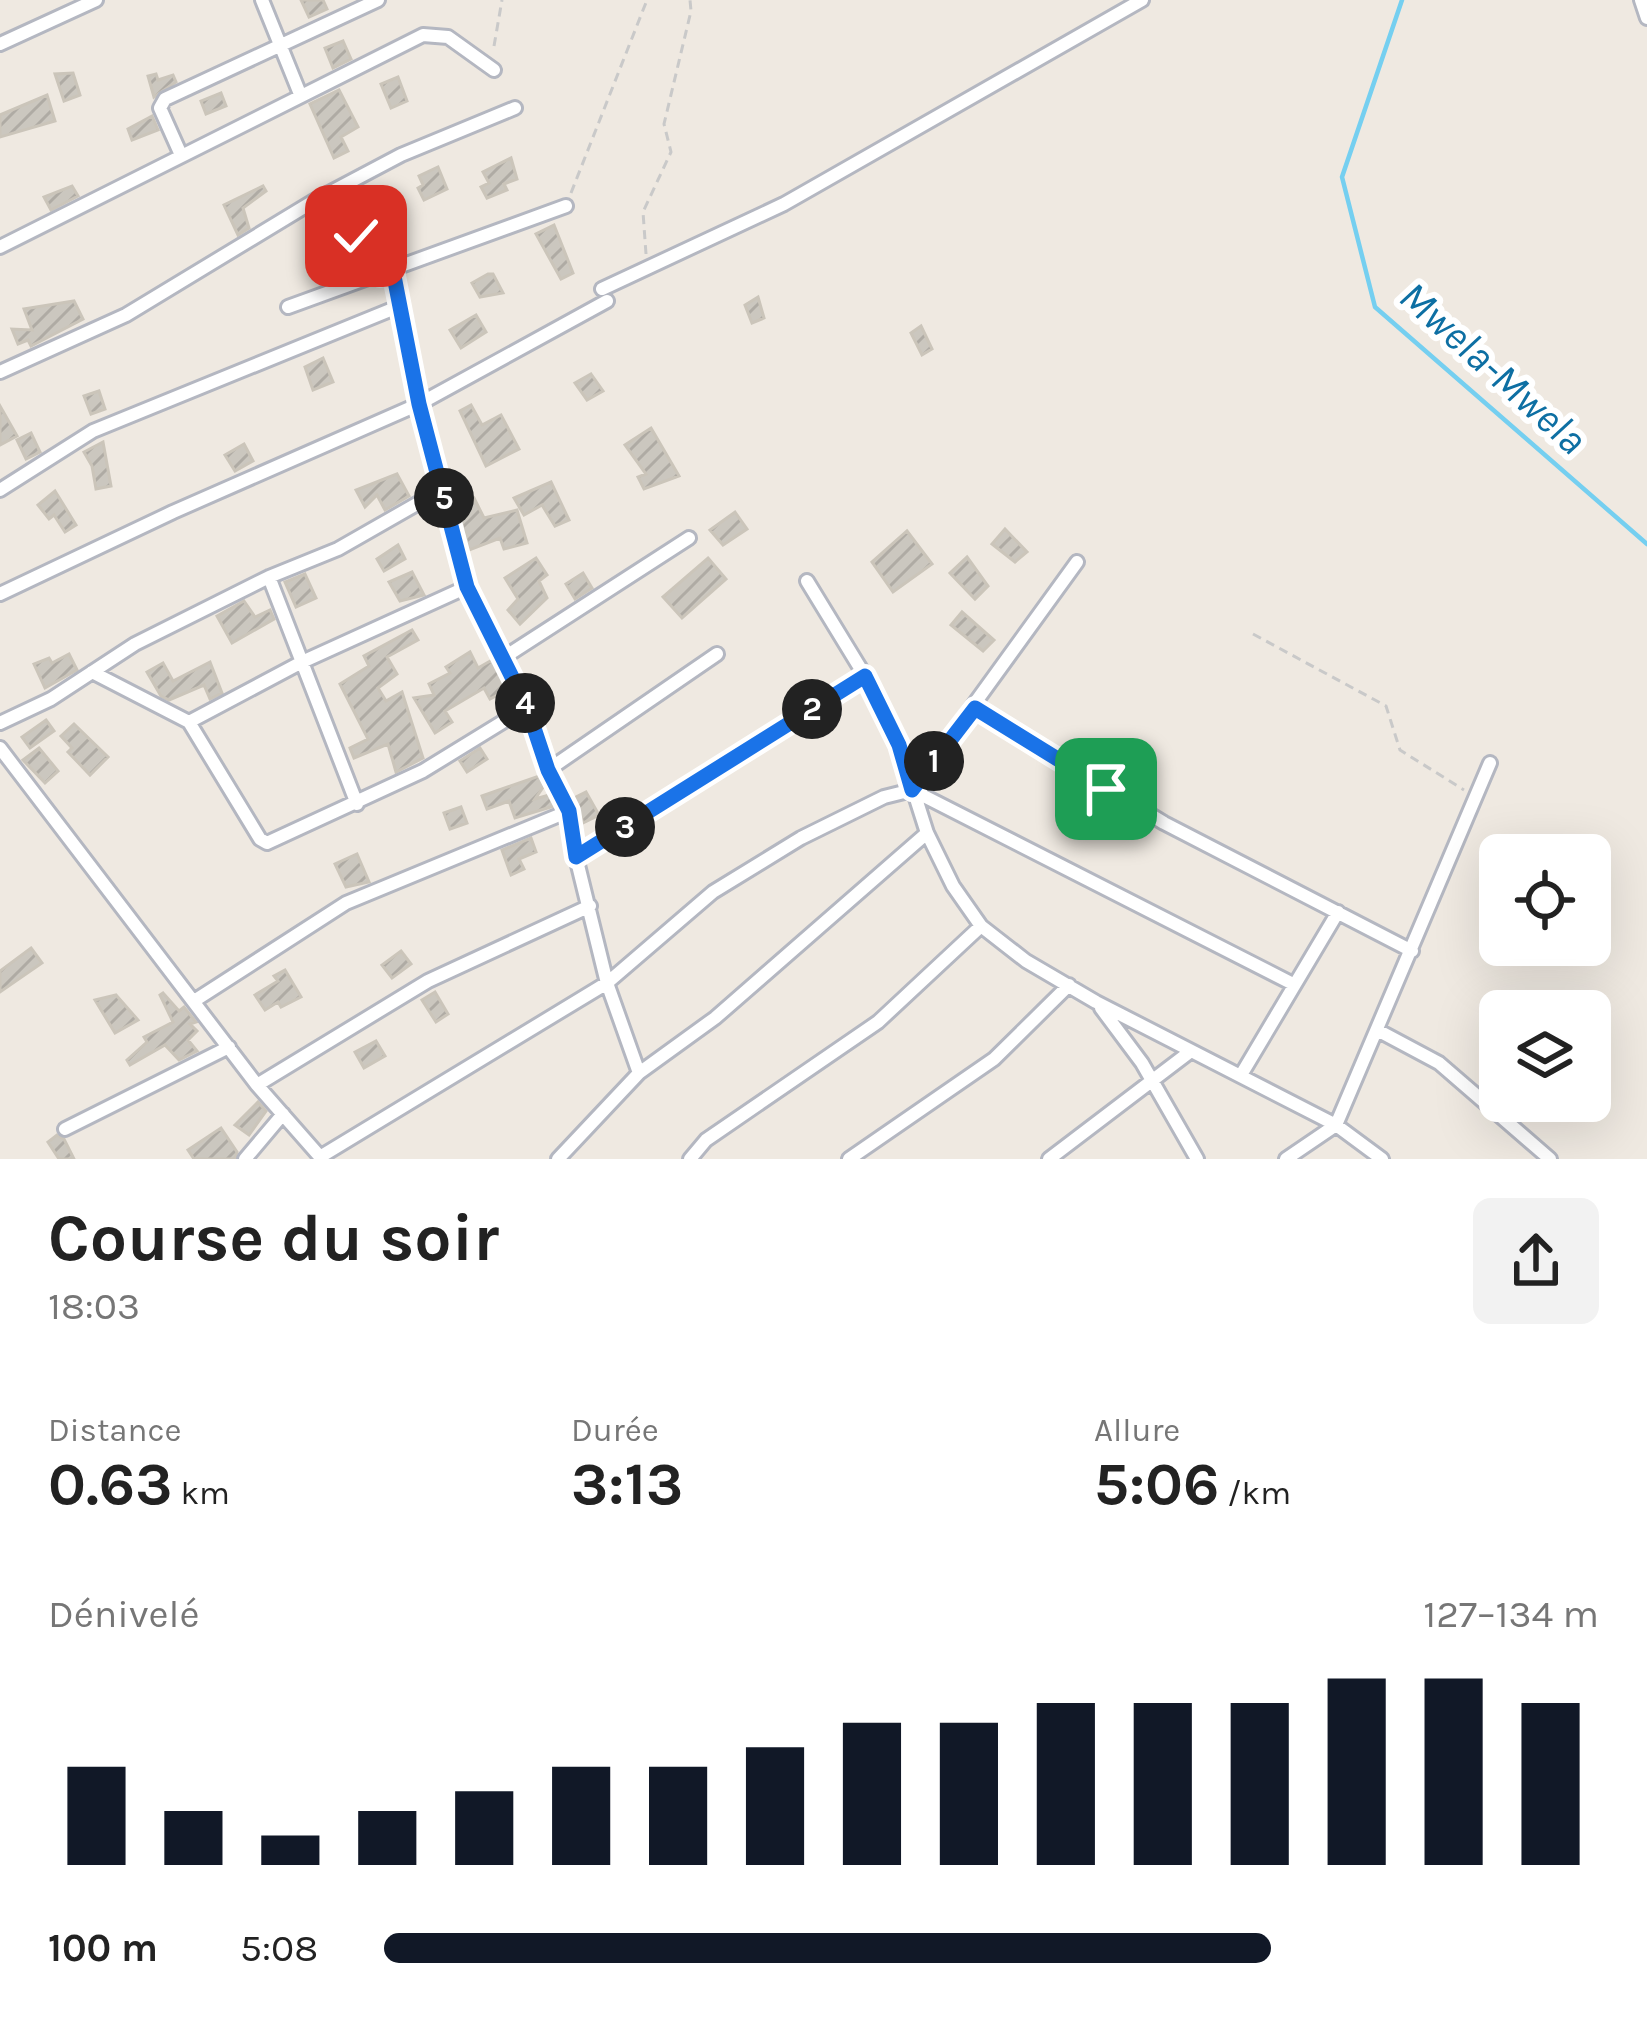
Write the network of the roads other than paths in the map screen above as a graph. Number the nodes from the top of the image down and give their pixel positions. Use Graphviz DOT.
graph roads {
  1 [pos="95,0"];
  2 [pos="262,0"];
  3 [pos="378,0"];
  4 [pos="1142,0"];
  5 [pos="1641,0"];
  6 [pos="1647,17"];
  7 [pos="0,44"];
  8 [pos="282,44"];
  9 [pos="494,70"];
  10 [pos="300,94"];
  11 [pos="515,109"];
  12 [pos="181,155"];
  13 [pos="314,201"];
  14 [pos="566,206"];
  15 [pos="0,247"];
  16 [pos="386,273"];
  17 [pos="288,307"];
  18 [pos="400,307"];
  19 [pos="0,372"];
  20 [pos="419,404"];
  21 [pos="443,489"];
  22 [pos="0,490"];
  23 [pos="689,538"];
  24 [pos="1077,562"];
  25 [pos="269,578"];
  26 [pos="806,581"];
  27 [pos="467,587"];
  28 [pos="0,594"];
  29 [pos="717,654"];
  30 [pos="503,658"];
  31 [pos="302,662"];
  32 [pos="92,672"];
  33 [pos="865,676"];
  34 [pos="527,707"];
  35 [pos="975,708"];
  36 [pos="189,722"];
  37 [pos="0,723"];
  38 [pos="0,748"];
  39 [pos="1490,763"];
  40 [pos="548,770"];
  41 [pos="912,790"];
  42 [pos="357,804"];
  43 [pos="569,811"];
  44 [pos="927,833"];
  45 [pos="576,857"];
  46 [pos="590,906"];
  47 [pos="1338,912"];
  48 [pos="981,926"];
  49 [pos="1412,951"];
  50 [pos="607,983"];
  51 [pos="1293,985"];
  52 [pos="1069,986"];
  53 [pos="194,1001"];
  54 [pos="1096,1002"];
  55 [pos="1379,1030"];
  56 [pos="229,1047"];
  57 [pos="1191,1051"];
  58 [pos="639,1073"];
  59 [pos="1241,1075"];
  60 [pos="1151,1078"];
  61 [pos="257,1085"];
  62 [pos="283,1114"];
  63 [pos="1336,1126"];
  64 [pos="65,1129"];
  65 [pos="321,1158"];
  66 [pos="245,1159"];
  67 [pos="558,1159"];
  68 [pos="690,1159"];
  69 [pos="849,1159"];
  70 [pos="1049,1159"];
  71 [pos="1197,1159"];
  72 [pos="1286,1159"];
  73 [pos="1382,1159"];
  74 [pos="1550,1159"];
  1 -- 7 [label="street"];
  2 -- 8 [label="street"];
  3 -- 8 [label="street"];
  4 -- 20 [label="street"];
  5 -- 6 [label="street"];
  8 -- 10 [label="street"];
  8 -- 12 [label="street"];
  9 -- 10 [label="street"];
  10 -- 12 [label="street"];
  11 -- 13 [label="street"];
  12 -- 15 [label="street"];
  13 -- 16 [label="street"];
  13 -- 19 [label="street"];
  14 -- 16 [label="street"];
  16 -- 17 [label="street"];
  16 -- 18 [label="street"];
  18 -- 20 [label="street"];
  18 -- 22 [label="street"];
  20 -- 21 [label="street"];
  20 -- 28 [label="street"];
  21 -- 25 [label="street"];
  21 -- 27 [label="street"];
  23 -- 30 [label="street"];
  24 -- 35 [label="street"];
  25 -- 31 [label="street"];
  25 -- 32 [label="street"];
  26 -- 33 [label="street"];
  27 -- 30 [label="street"];
  27 -- 31 [label="street"];
  29 -- 40 [label="street"];
  30 -- 34 [label="street"];
  31 -- 36 [label="street"];
  31 -- 42 [label="street"];
  32 -- 36 [label="street"];
  32 -- 37 [label="street"];
  33 -- 41 [label="street"];
  33 -- 45 [label="street"];
  34 -- 40 [label="street"];
  34 -- 42 [label="street"];
  35 -- 41 [label="street"];
  35 -- 47 [label="street"];
  36 -- 42 [label="street"];
  38 -- 53 [label="street"];
  39 -- 49 [label="street"];
  40 -- 43 [label="street"];
  41 -- 44 [label="street"];
  41 -- 50 [label="street"];
  41 -- 51 [label="street"];
  43 -- 45 [label="street"];
  43 -- 53 [label="street"];
  44 -- 48 [label="street"];
  44 -- 58 [label="street"];
  45 -- 46 [label="street"];
  46 -- 50 [label="street"];
  46 -- 61 [label="street"];
  47 -- 49 [label="street"];
  47 -- 51 [label="street"];
  48 -- 52 [label="street"];
  48 -- 68 [label="street"];
  49 -- 55 [label="street"];
  50 -- 58 [label="street"];
  50 -- 65 [label="street"];
  51 -- 59 [label="street"];
  52 -- 54 [label="street"];
  52 -- 69 [label="street"];
  53 -- 56 [label="street"];
  54 -- 57 [label="street"];
  54 -- 60 [label="street"];
  55 -- 63 [label="street"];
  55 -- 74 [label="street"];
  56 -- 61 [label="street"];
  56 -- 64 [label="street"];
  57 -- 59 [label="street"];
  57 -- 60 [label="street"];
  58 -- 67 [label="street"];
  59 -- 63 [label="street"];
  60 -- 70 [label="street"];
  60 -- 71 [label="street"];
  61 -- 62 [label="street"];
  62 -- 65 [label="street"];
  62 -- 66 [label="street"];
  63 -- 72 [label="street"];
  63 -- 73 [label="street"];
}
